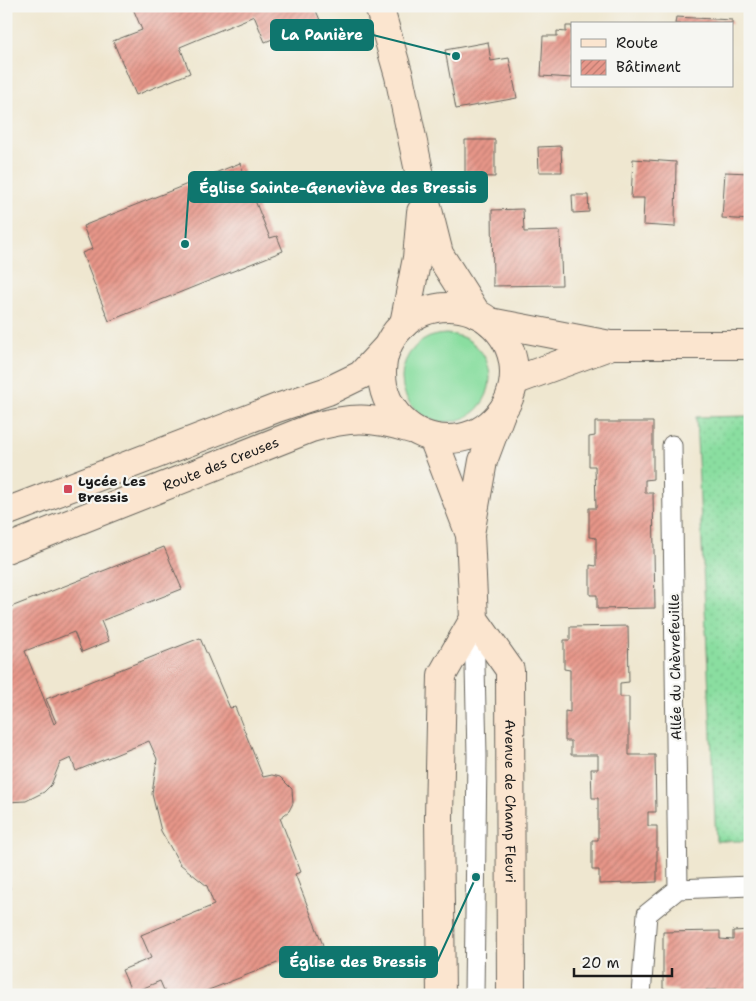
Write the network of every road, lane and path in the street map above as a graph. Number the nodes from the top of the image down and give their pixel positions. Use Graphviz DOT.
graph roads {
  1 [pos="379,6"];
  2 [pos="393,6"];
  3 [pos="399,76"];
  4 [pos="423,190"];
  5 [pos="483,318"];
  6 [pos="404,324"];
  7 [pos="610,345"];
  8 [pos="750,345"];
  9 [pos="386,348"];
  10 [pos="514,381"];
  11 [pos="501,413"];
  12 [pos="422,433"];
  13 [pos="672,445"];
  14 [pos="6,512"];
  15 [pos="470,534"];
  16 [pos="6,549"];
  17 [pos="474,620"];
  18 [pos="750,886"];
  19 [pos="678,889"];
  20 [pos="442,995"];
  21 [pos="474,995"];
  22 [pos="511,995"];
  23 [pos="641,995"];
  1 -- 3 [label="street"];
  2 -- 3 [label="street"];
  3 -- 4 [label="street"];
  4 -- 5 [label="street"];
  4 -- 6 [label="street"];
  5 -- 6 [label="street"];
  5 -- 7 [label="street"];
  5 -- 10 [label="street"];
  6 -- 9 [label="street"];
  7 -- 8 [label="street"];
  7 -- 10 [label="street"];
  9 -- 12 [label="street"];
  9 -- 14 [label="street"];
  10 -- 11 [label="street"];
  11 -- 12 [label="street"];
  11 -- 15 [label="street"];
  12 -- 15 [label="street"];
  12 -- 16 [label="street, Route des Creuses"];
  13 -- 19 [label="lane, Allée du Chèvrefeuille"];
  15 -- 17 [label="street"];
  17 -- 20 [label="street"];
  17 -- 21 [label="lane"];
  17 -- 22 [label="street, Avenue de Champ Fleuri"];
  18 -- 19 [label="lane"];
  19 -- 23 [label="lane"];
}
